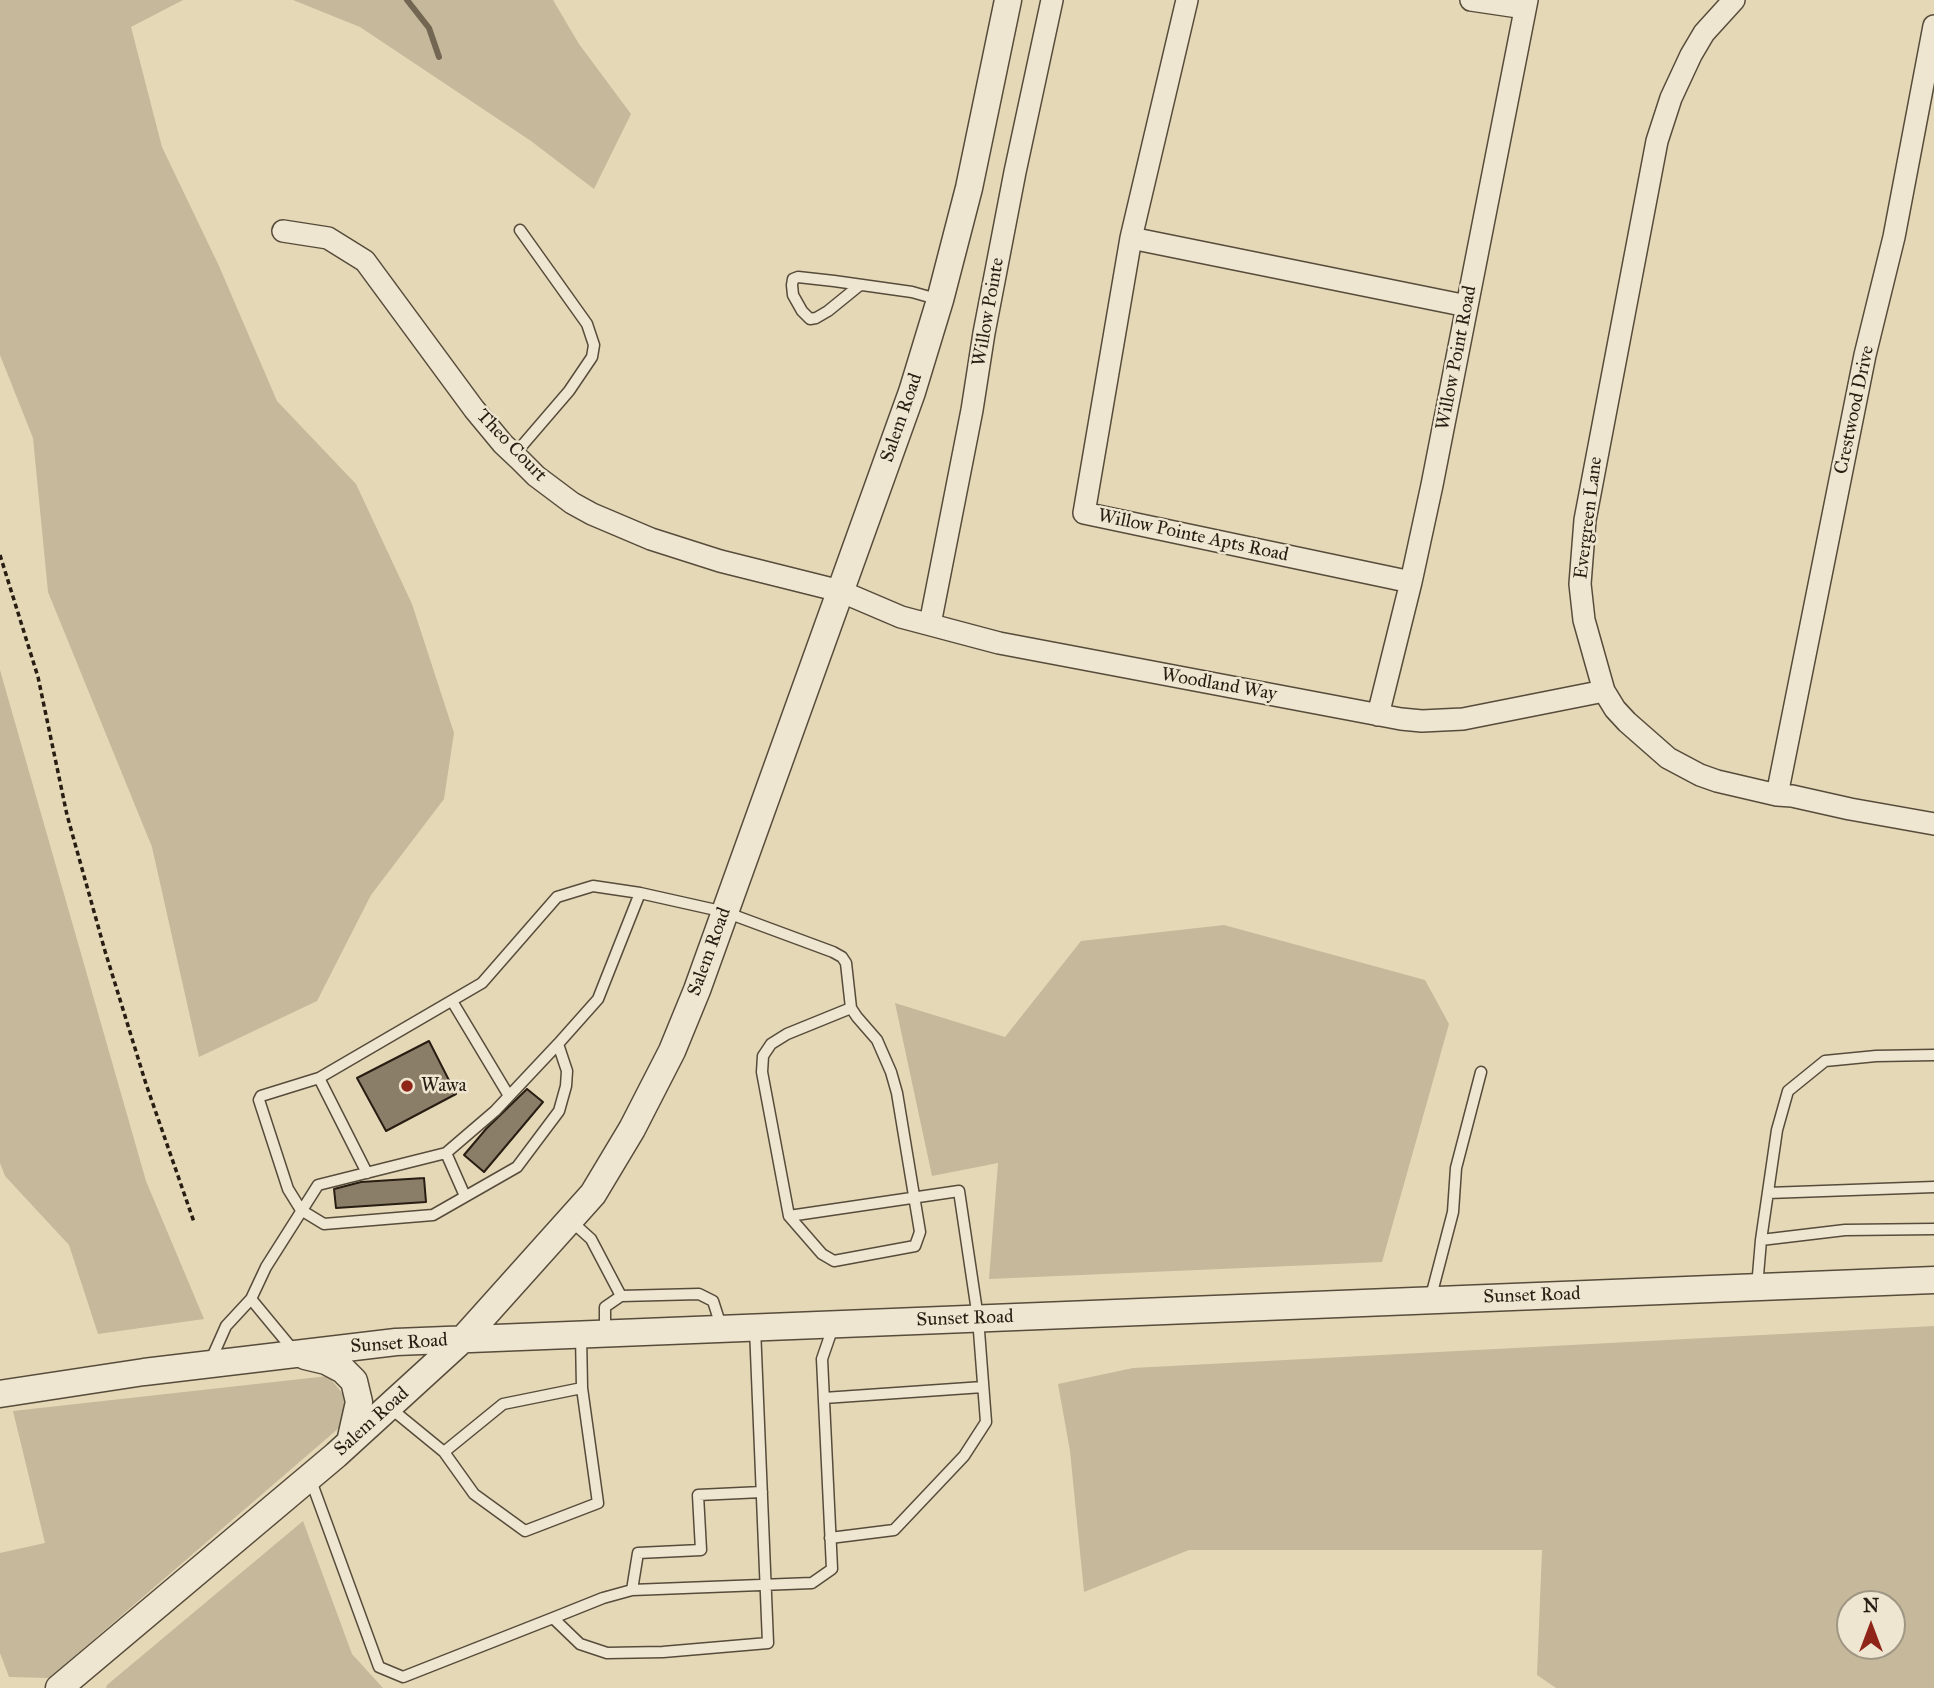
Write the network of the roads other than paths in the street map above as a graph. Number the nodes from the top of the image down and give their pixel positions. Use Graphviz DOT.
graph roads {
  1 [pos="1008,0"];
  2 [pos="1052,0"];
  3 [pos="1187,0"];
  4 [pos="1471,0"];
  5 [pos="1729,2"];
  6 [pos="1526,4"];
  7 [pos="1934,26"];
  8 [pos="520,230"];
  9 [pos="283,231"];
  10 [pos="1131,238"];
  11 [pos="860,285"];
  12 [pos="940,300"];
  13 [pos="1467,306"];
  14 [pos="514,454"];
  15 [pos="1411,582"];
  16 [pos="840,591"];
  17 [pos="930,624"];
  18 [pos="1604,691"];
  19 [pos="1378,715"];
  20 [pos="1777,795"];
  21 [pos="1934,824"];
  22 [pos="640,893"];
  23 [pos="725,912"];
  24 [pos="452,1001"];
  25 [pos="851,1008"];
  26 [pos="558,1044"];
  27 [pos="1934,1055"];
  28 [pos="1481,1072"];
  29 [pos="320,1077"];
  30 [pos="509,1096"];
  31 [pos="446,1153"];
  32 [pos="367,1173"];
  33 [pos="1934,1186"];
  34 [pos="1768,1193"];
  35 [pos="465,1196"];
  36 [pos="916,1197"];
  37 [pos="302,1210"];
  38 [pos="789,1216"];
  39 [pos="571,1220"];
  40 [pos="1934,1229"];
  41 [pos="1761,1240"];
  42 [pos="1934,1280"];
  43 [pos="1757,1287"];
  44 [pos="621,1296"];
  45 [pos="251,1299"];
  46 [pos="1430,1300"];
  47 [pos="978,1318"];
  48 [pos="834,1324"];
  49 [pos="755,1328"];
  50 [pos="722,1329"];
  51 [pos="593,1334"];
  52 [pos="463,1339"];
  53 [pos="296,1354"];
  54 [pos="209,1363"];
  55 [pos="983,1387"];
  56 [pos="582,1388"];
  57 [pos="0,1394"];
  58 [pos="824,1398"];
  59 [pos="389,1407"];
  60 [pos="350,1442"];
  61 [pos="443,1452"];
  62 [pos="310,1477"];
  63 [pos="762,1492"];
  64 [pos="830,1538"];
  65 [pos="765,1586"];
  66 [pos="632,1590"];
  67 [pos="553,1618"];
  68 [pos="59,1688"];
  1 -- 12 [label="street, Salem Road"];
  2 -- 17 [label="street, Willow Pointe"];
  3 -- 10 [label="street"];
  4 -- 6 [label="street"];
  5 -- 18 [label="street, Evergreen Lane"];
  6 -- 13 [label="street, Willow Point Road"];
  7 -- 20 [label="street, Crestwood Drive"];
  8 -- 14 [label="lane"];
  9 -- 14 [label="street, Theo Court"];
  10 -- 13 [label="street"];
  10 -- 15 [label="street, Willow Pointe Apts Road"];
  11 -- 11 [label="lane"];
  11 -- 12 [label="lane"];
  12 -- 16 [label="street, Salem Road"];
  13 -- 15 [label="street, Willow Point Road"];
  14 -- 16 [label="street, Theo Court"];
  15 -- 19 [label="street, Willow Point Road"];
  16 -- 17 [label="street, Woodland Way"];
  16 -- 23 [label="street, Salem Road"];
  17 -- 19 [label="street, Woodland Way"];
  18 -- 19 [label="street, Woodland Way"];
  18 -- 20 [label="street, Evergreen Lane"];
  20 -- 21 [label="street, Evergreen Lane"];
  22 -- 23 [label="lane"];
  22 -- 24 [label="lane"];
  22 -- 26 [label="lane"];
  23 -- 25 [label="lane"];
  23 -- 39 [label="street, Salem Road"];
  24 -- 29 [label="lane"];
  24 -- 30 [label="lane"];
  25 -- 36 [label="lane"];
  25 -- 38 [label="lane"];
  26 -- 30 [label="lane"];
  26 -- 35 [label="lane"];
  27 -- 34 [label="lane"];
  28 -- 46 [label="lane"];
  29 -- 32 [label="lane"];
  29 -- 37 [label="lane"];
  30 -- 31 [label="lane"];
  31 -- 32 [label="lane"];
  31 -- 35 [label="lane"];
  32 -- 37 [label="lane"];
  33 -- 34 [label="lane"];
  34 -- 41 [label="lane"];
  35 -- 37 [label="lane"];
  36 -- 38 [label="lane"];
  36 -- 38 [label="lane"];
  36 -- 47 [label="lane"];
  37 -- 45 [label="lane"];
  39 -- 44 [label="lane"];
  39 -- 52 [label="street, Salem Road"];
  40 -- 41 [label="lane"];
  41 -- 43 [label="lane"];
  42 -- 43 [label="street, Sunset Road"];
  43 -- 46 [label="street, Sunset Road"];
  44 -- 50 [label="lane"];
  44 -- 51 [label="lane"];
  45 -- 53 [label="lane"];
  45 -- 54 [label="lane"];
  46 -- 47 [label="street, Sunset Road"];
  47 -- 48 [label="street, Sunset Road"];
  47 -- 55 [label="lane"];
  48 -- 49 [label="street, Sunset Road"];
  48 -- 58 [label="lane"];
  49 -- 50 [label="street, Sunset Road"];
  49 -- 63 [label="lane"];
  50 -- 51 [label="street, Sunset Road"];
  51 -- 52 [label="street, Sunset Road"];
  51 -- 56 [label="lane"];
  52 -- 53 [label="street, Sunset Road"];
  52 -- 59 [label="street, Salem Road"];
  53 -- 54 [label="street, Sunset Road"];
  53 -- 60 [label="street"];
  54 -- 57 [label="street, Sunset Road"];
  55 -- 58 [label="lane"];
  55 -- 64 [label="lane"];
  56 -- 61 [label="lane"];
  56 -- 61 [label="lane"];
  58 -- 64 [label="lane"];
  59 -- 60 [label="street, Salem Road"];
  59 -- 61 [label="lane"];
  60 -- 62 [label="street, Salem Road"];
  62 -- 67 [label="lane"];
  62 -- 68 [label="street, Salem Road"];
  63 -- 65 [label="lane"];
  63 -- 66 [label="lane"];
  64 -- 65 [label="lane"];
  65 -- 66 [label="lane"];
  65 -- 67 [label="lane"];
  66 -- 67 [label="lane"];
}
